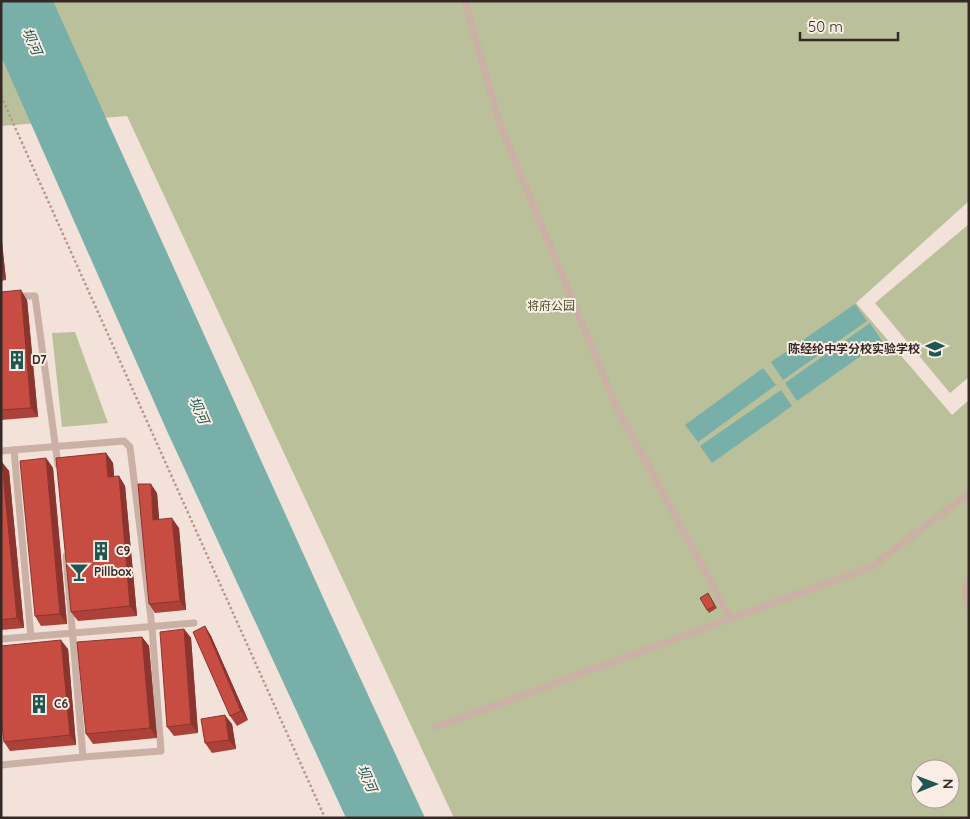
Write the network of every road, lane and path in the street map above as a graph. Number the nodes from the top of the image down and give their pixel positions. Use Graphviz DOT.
graph roads {
  1 [pos="465,1"];
  2 [pos="1,96"];
  3 [pos="1,296"];
  4 [pos="57,447"];
  5 [pos="14,450"];
  6 [pos="1,451"];
  7 [pos="59,476"];
  8 [pos="969,493"];
  9 [pos="65,545"];
  10 [pos="969,578"];
  11 [pos="969,608"];
  12 [pos="730,618"];
  13 [pos="194,623"];
  14 [pos="152,627"];
  15 [pos="72,634"];
  16 [pos="31,637"];
  17 [pos="1,640"];
  18 [pos="436,727"];
  19 [pos="83,757"];
  20 [pos="1,764"];
  21 [pos="325,818"];
  1 -- 12 [label="lane"];
  2 -- 21 [label="path"];
  3 -- 4 [label="lane"];
  4 -- 5 [label="lane"];
  4 -- 7 [label="lane"];
  4 -- 14 [label="lane"];
  5 -- 6 [label="lane"];
  5 -- 16 [label="lane"];
  8 -- 12 [label="lane"];
  9 -- 15 [label="lane"];
  10 -- 11 [label="lane"];
  12 -- 18 [label="lane"];
  13 -- 14 [label="lane"];
  14 -- 15 [label="lane"];
  14 -- 19 [label="lane"];
  15 -- 16 [label="lane"];
  15 -- 19 [label="lane"];
  16 -- 17 [label="lane"];
  19 -- 20 [label="lane"];
}
